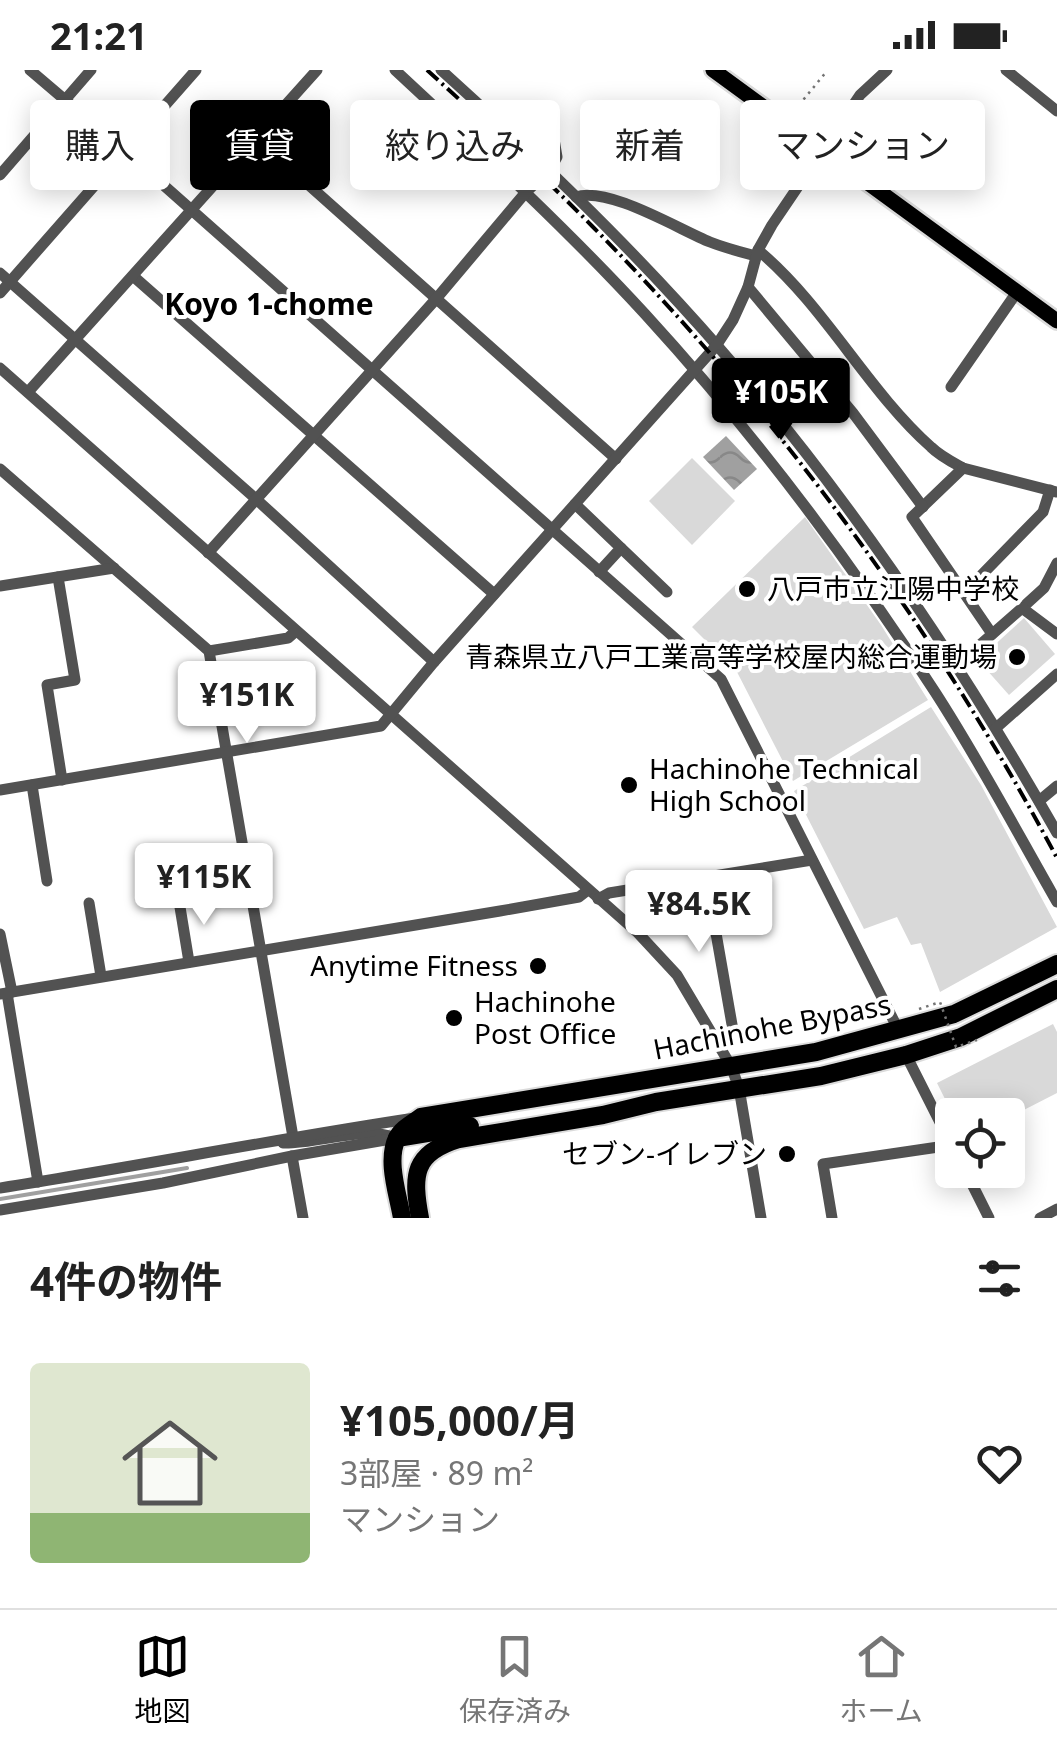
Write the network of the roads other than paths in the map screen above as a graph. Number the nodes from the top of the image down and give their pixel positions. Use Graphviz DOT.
graph roads {
  1 [pos="30,70"];
  2 [pos="92,70"];
  3 [pos="196,70"];
  4 [pos="317,70"];
  5 [pos="395,70"];
  6 [pos="440,70"];
  7 [pos="713,70"];
  8 [pos="887,70"];
  9 [pos="1006,70"];
  10 [pos="64,100"];
  11 [pos="66,100"];
  12 [pos="170,100"];
  13 [pos="290,100"];
  14 [pos="473,100"];
  15 [pos="754,100"];
  16 [pos="857,100"];
  17 [pos="1057,111"];
  18 [pos="30,138"];
  19 [pos="3,166"];
  20 [pos="560,180"];
  21 [pos="88,190"];
  22 [pos="168,190"];
  23 [pos="210,190"];
  24 [pos="314,190"];
  25 [pos="797,190"];
  26 [pos="878,190"];
  27 [pos="526,192"];
  28 [pos="576,197"];
  29 [pos="191,211"];
  30 [pos="757,253"];
  31 [pos="132,276"];
  32 [pos="5,277"];
  33 [pos="748,286"];
  34 [pos="1017,292"];
  35 [pos="0,293"];
  36 [pos="436,299"];
  37 [pos="1057,321"];
  38 [pos="75,340"];
  39 [pos="716,346"];
  40 [pos="0,368"];
  41 [pos="371,370"];
  42 [pos="694,370"];
  43 [pos="951,387"];
  44 [pos="28,392"];
  45 [pos="313,435"];
  46 [pos="616,459"];
  47 [pos="963,468"];
  48 [pos="0,469"];
  49 [pos="1054,491"];
  50 [pos="256,499"];
  51 [pos="575,504"];
  52 [pos="923,507"];
  53 [pos="551,530"];
  54 [pos="621,548"];
  55 [pos="208,553"];
  56 [pos="1057,563"];
  57 [pos="114,568"];
  58 [pos="600,572"];
  59 [pos="58,576"];
  60 [pos="0,586"];
  61 [pos="667,592"];
  62 [pos="965,592"];
  63 [pos="494,594"];
  64 [pos="1022,608"];
  65 [pos="296,631"];
  66 [pos="992,634"];
  67 [pos="1057,634"];
  68 [pos="209,651"];
  69 [pos="434,662"];
  70 [pos="956,666"];
  71 [pos="1057,674"];
  72 [pos="390,715"];
  73 [pos="996,728"];
  74 [pos="227,752"];
  75 [pos="62,780"];
  76 [pos="32,786"];
  77 [pos="1057,786"];
  78 [pos="0,790"];
  79 [pos="1039,801"];
  80 [pos="1057,832"];
  81 [pos="812,860"];
  82 [pos="706,876"];
  83 [pos="48,882"];
  84 [pos="593,895"];
  85 [pos="179,902"];
  86 [pos="1057,902"];
  87 [pos="88,903"];
  88 [pos="0,934"];
  89 [pos="259,950"];
  90 [pos="189,962"];
  91 [pos="1055,965"];
  92 [pos="102,976"];
  93 [pos="1057,989"];
  94 [pos="6,993"];
  95 [pos="899,1031"];
  96 [pos="720,1045"];
  97 [pos="906,1054"];
  98 [pos="732,1066"];
  99 [pos="739,1088"];
  100 [pos="656,1102"];
  101 [pos="935,1112"];
  102 [pos="421,1117"];
  103 [pos="293,1136"];
  104 [pos="397,1138"];
  105 [pos="259,1143"];
  106 [pos="354,1146"];
  107 [pos="935,1148"];
  108 [pos="292,1156"];
  109 [pos="394,1172"];
  110 [pos="38,1182"];
  111 [pos="0,1188"];
  112 [pos="973,1188"];
  113 [pos="416,1197"];
  114 [pos="1057,1209"];
  115 [pos="0,1210"];
  116 [pos="303,1218"];
  117 [pos="402,1218"];
  118 [pos="420,1218"];
  119 [pos="761,1218"];
  120 [pos="832,1218"];
  121 [pos="989,1218"];
  122 [pos="1040,1218"];
  1 -- 10 [label="street"];
  2 -- 11 [label="street"];
  3 -- 12 [label="street"];
  4 -- 13 [label="street"];
  5 -- 27 [label="street"];
  6 -- 14 [label="street"];
  7 -- 15 [label="main road"];
  8 -- 16 [label="street"];
  9 -- 17 [label="street"];
  18 -- 19 [label="street"];
  20 -- 28 [label="street"];
  21 -- 32 [label="street"];
  22 -- 29 [label="street"];
  23 -- 29 [label="street"];
  24 -- 36 [label="street"];
  25 -- 30 [label="street"];
  26 -- 34 [label="main road"];
  27 -- 36 [label="street"];
  27 -- 42 [label="street"];
  28 -- 30 [label="street"];
  28 -- 39 [label="street"];
  29 -- 31 [label="street"];
  29 -- 41 [label="street"];
  30 -- 33 [label="street"];
  30 -- 47 [label="street"];
  31 -- 38 [label="street"];
  31 -- 45 [label="street"];
  32 -- 35 [label="street"];
  32 -- 38 [label="street"];
  33 -- 39 [label="street"];
  33 -- 52 [label="street"];
  34 -- 37 [label="main road"];
  34 -- 43 [label="street"];
  36 -- 41 [label="street"];
  36 -- 46 [label="street"];
  38 -- 44 [label="street"];
  38 -- 50 [label="street"];
  39 -- 42 [label="street"];
  39 -- 70 [label="street"];
  40 -- 44 [label="street"];
  41 -- 45 [label="street"];
  41 -- 53 [label="street"];
  42 -- 46 [label="street"];
  42 -- 86 [label="street"];
  44 -- 55 [label="street"];
  45 -- 50 [label="street"];
  45 -- 63 [label="street"];
  46 -- 51 [label="street"];
  47 -- 49 [label="street"];
  47 -- 52 [label="street"];
  48 -- 57 [label="street"];
  49 -- 62 [label="street"];
  50 -- 55 [label="street"];
  50 -- 69 [label="street"];
  51 -- 53 [label="street"];
  51 -- 54 [label="street"];
  52 -- 62 [label="street"];
  53 -- 58 [label="street"];
  53 -- 63 [label="street"];
  54 -- 58 [label="street"];
  54 -- 61 [label="street"];
  55 -- 65 [label="street"];
  56 -- 64 [label="street"];
  57 -- 59 [label="street"];
  57 -- 68 [label="street"];
  58 -- 81 [label="street"];
  59 -- 60 [label="street"];
  59 -- 75 [label="street"];
  62 -- 66 [label="street"];
  63 -- 69 [label="street"];
  64 -- 66 [label="street"];
  64 -- 67 [label="street"];
  65 -- 68 [label="street"];
  65 -- 72 [label="street"];
  66 -- 70 [label="street"];
  68 -- 74 [label="street"];
  69 -- 72 [label="street"];
  70 -- 73 [label="street"];
  71 -- 73 [label="street"];
  72 -- 74 [label="street"];
  72 -- 84 [label="street"];
  73 -- 79 [label="street"];
  74 -- 75 [label="street"];
  74 -- 89 [label="street"];
  75 -- 76 [label="street"];
  76 -- 78 [label="street"];
  76 -- 83 [label="street"];
  77 -- 79 [label="street"];
  79 -- 80 [label="street"];
  81 -- 82 [label="street"];
  81 -- 95 [label="street"];
  82 -- 84 [label="street"];
  82 -- 96 [label="street"];
  84 -- 89 [label="street"];
  84 -- 96 [label="street"];
  85 -- 90 [label="street"];
  87 -- 92 [label="street"];
  88 -- 94 [label="street"];
  89 -- 90 [label="street"];
  89 -- 103 [label="street"];
  90 -- 92 [label="street"];
  91 -- 95 [label="highway, Hachinohe Bypass"];
  92 -- 94 [label="street"];
  93 -- 97 [label="highway, Hachinohe Bypass"];
  94 -- 110 [label="street"];
  95 -- 98 [label="highway, Hachinohe Bypass"];
  96 -- 98 [label="street"];
  97 -- 99 [label="highway, Hachinohe Bypass"];
  97 -- 101 [label="street"];
  98 -- 99 [label="street"];
  98 -- 102 [label="highway, Hachinohe Bypass"];
  99 -- 100 [label="highway, Hachinohe Bypass"];
  99 -- 119 [label="street"];
  100 -- 104 [label="highway"];
  100 -- 113 [label="highway, Hachinohe Bypass"];
  102 -- 103 [label="street"];
  102 -- 104 [label="highway"];
  103 -- 105 [label="street"];
  104 -- 105 [label="street"];
  104 -- 106 [label="street"];
  104 -- 109 [label="highway"];
  104 -- 113 [label="highway"];
  105 -- 110 [label="street"];
  106 -- 108 [label="street"];
  106 -- 109 [label="street"];
  107 -- 120 [label="street"];
  108 -- 115 [label="street"];
  108 -- 116 [label="street"];
  109 -- 117 [label="highway"];
  110 -- 111 [label="street"];
  112 -- 121 [label="street"];
  113 -- 118 [label="highway, Hachinohe Bypass"];
  114 -- 122 [label="street"];
}
